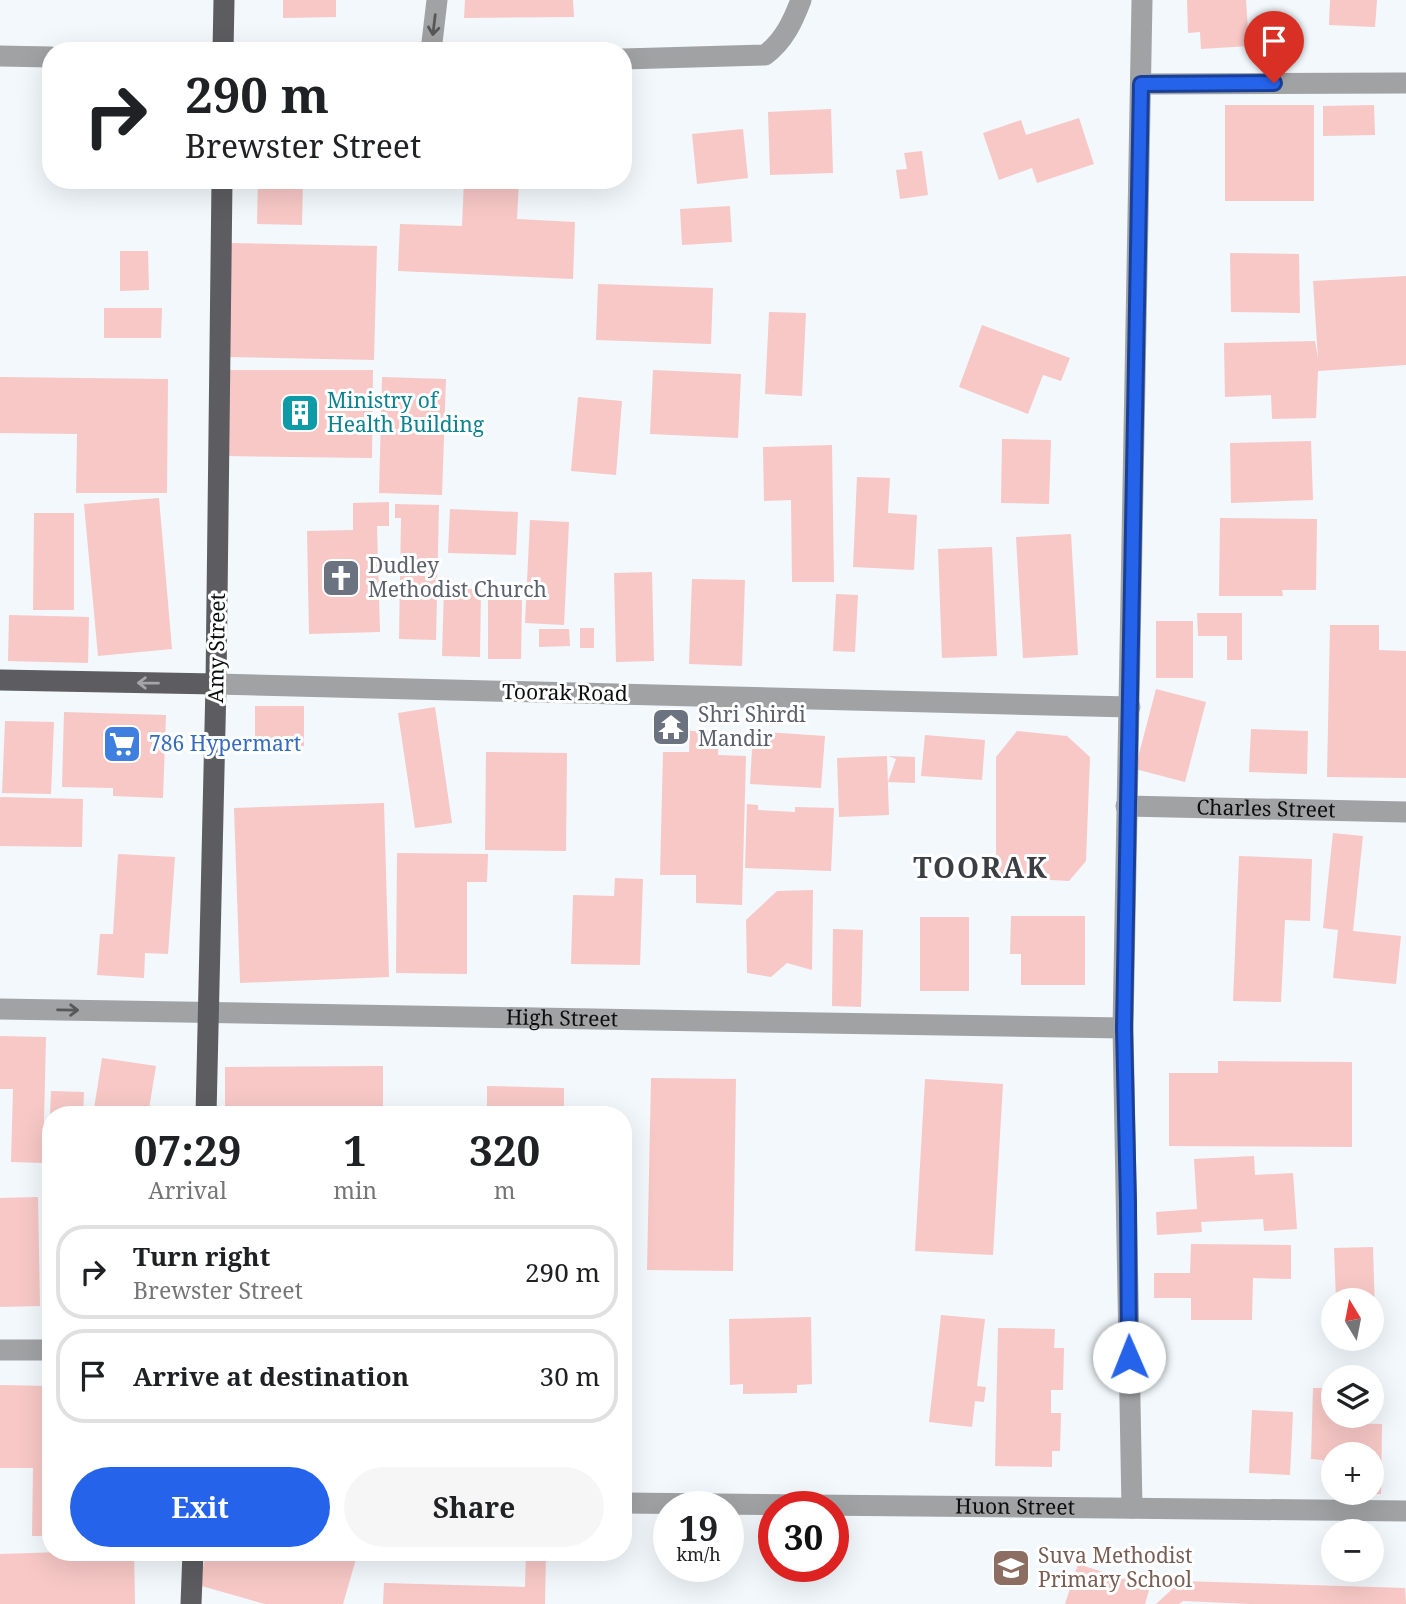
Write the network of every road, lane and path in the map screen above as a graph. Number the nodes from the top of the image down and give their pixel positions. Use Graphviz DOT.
graph roads {
  1 [pos="224,0"];
  2 [pos="437,0"];
  3 [pos="801,0"];
  4 [pos="1142,0"];
  5 [pos="223,42"];
  6 [pos="432,42"];
  7 [pos="0,56"];
  8 [pos="42,57"];
  9 [pos="632,59"];
  10 [pos="1406,83"];
  11 [pos="1141,84"];
  12 [pos="222,189"];
  13 [pos="0,680"];
  14 [pos="216,684"];
  15 [pos="1130,707"];
  16 [pos="1126,806"];
  17 [pos="1406,812"];
  18 [pos="0,1009"];
  19 [pos="210,1013"];
  20 [pos="1124,1028"];
  21 [pos="206,1106"];
  22 [pos="0,1350"];
  23 [pos="42,1350"];
  24 [pos="632,1503"];
  25 [pos="1132,1508"];
  26 [pos="1406,1511"];
  27 [pos="193,1561"];
  28 [pos="191,1604"];
  1 -- 5 [label="main road"];
  2 -- 6 [label="street, one-way"];
  3 -- 9 [label="street"];
  4 -- 11 [label="street"];
  7 -- 8 [label="street"];
  10 -- 11 [label="street"];
  11 -- 15 [label="street"];
  12 -- 14 [label="main road, Amy Street"];
  14 -- 13 [label="main road, Toorak Road, one-way"];
  14 -- 15 [label="street, Toorak Road"];
  14 -- 19 [label="main road, Amy Street"];
  15 -- 16 [label="street"];
  16 -- 17 [label="street, Charles Street"];
  16 -- 20 [label="street"];
  18 -- 19 [label="street, High Street, one-way"];
  19 -- 20 [label="street, High Street"];
  19 -- 21 [label="main road, Amy Street"];
  20 -- 25 [label="street"];
  22 -- 23 [label="street"];
  24 -- 25 [label="street, Huon Street"];
  25 -- 26 [label="street, Huon Street"];
  27 -- 28 [label="main road"];
}
